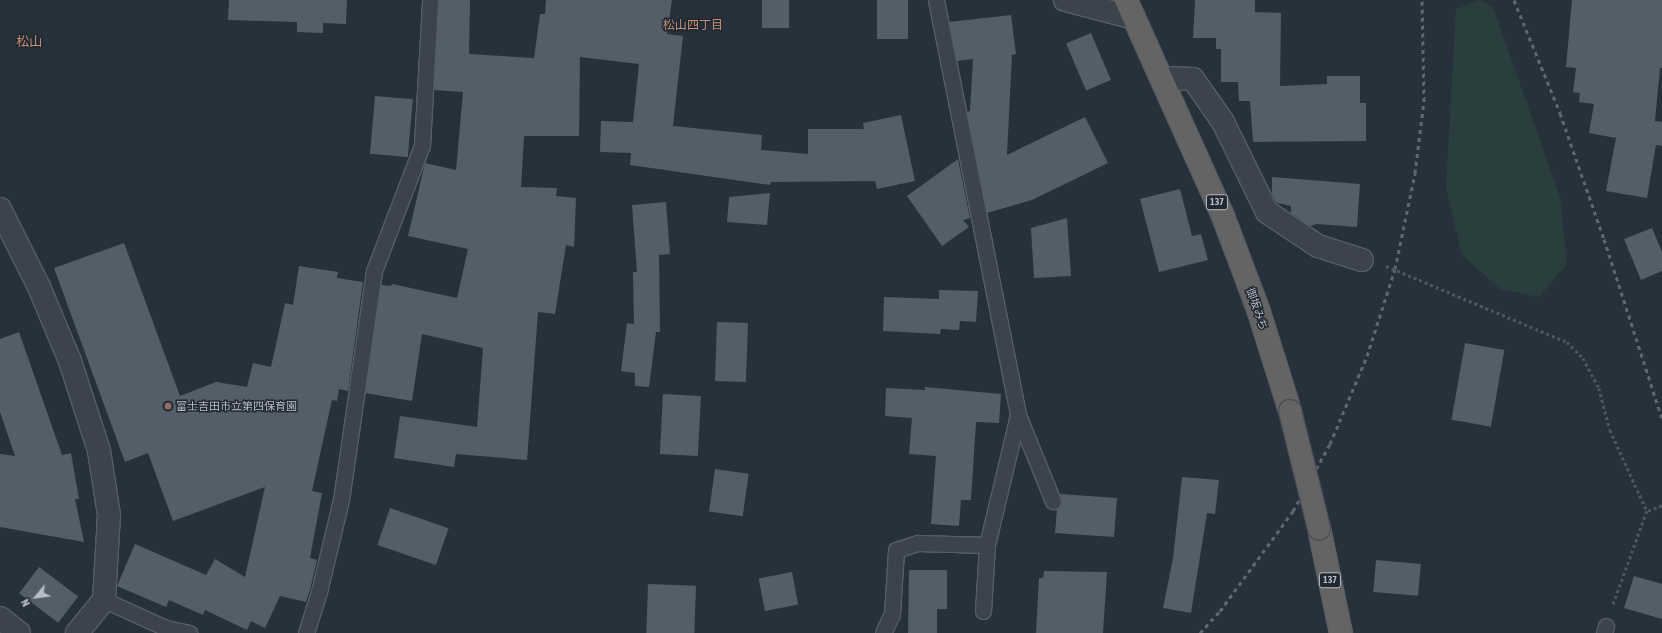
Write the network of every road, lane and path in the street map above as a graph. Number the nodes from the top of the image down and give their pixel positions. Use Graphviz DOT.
graph roads {
  1 [pos="430,0"];
  2 [pos="936,0"];
  3 [pos="1065,0"];
  4 [pos="1130,9"];
  5 [pos="1163,78"];
  6 [pos="0,210"];
  7 [pos="1362,260"];
  8 [pos="1018,415"];
  9 [pos="1053,501"];
  10 [pos="1662,505"];
  11 [pos="1648,511"];
  12 [pos="987,545"];
  13 [pos="104,600"];
  14 [pos="983,611"];
  15 [pos="0,618"];
  16 [pos="1605,630"];
  17 [pos="19,633"];
  18 [pos="76,633"];
  19 [pos="188,633"];
  20 [pos="306,633"];
  21 [pos="883,633"];
  22 [pos="1341,633"];
  1 -- 20 [label="lane"];
  2 -- 8 [label="lane"];
  3 -- 4 [label="street"];
  4 -- 5 [label="highway, 御坂みち / 137"];
  5 -- 7 [label="street"];
  5 -- 22 [label="highway, 御坂みち / 137, bridge"];
  6 -- 13 [label="street"];
  7 -- 11 [label="path"];
  8 -- 9 [label="lane"];
  8 -- 12 [label="lane"];
  10 -- 11 [label="path"];
  11 -- 16 [label="path"];
  12 -- 14 [label="lane"];
  12 -- 21 [label="lane"];
  13 -- 18 [label="street"];
  13 -- 19 [label="lane"];
  15 -- 17 [label="street"];
}
